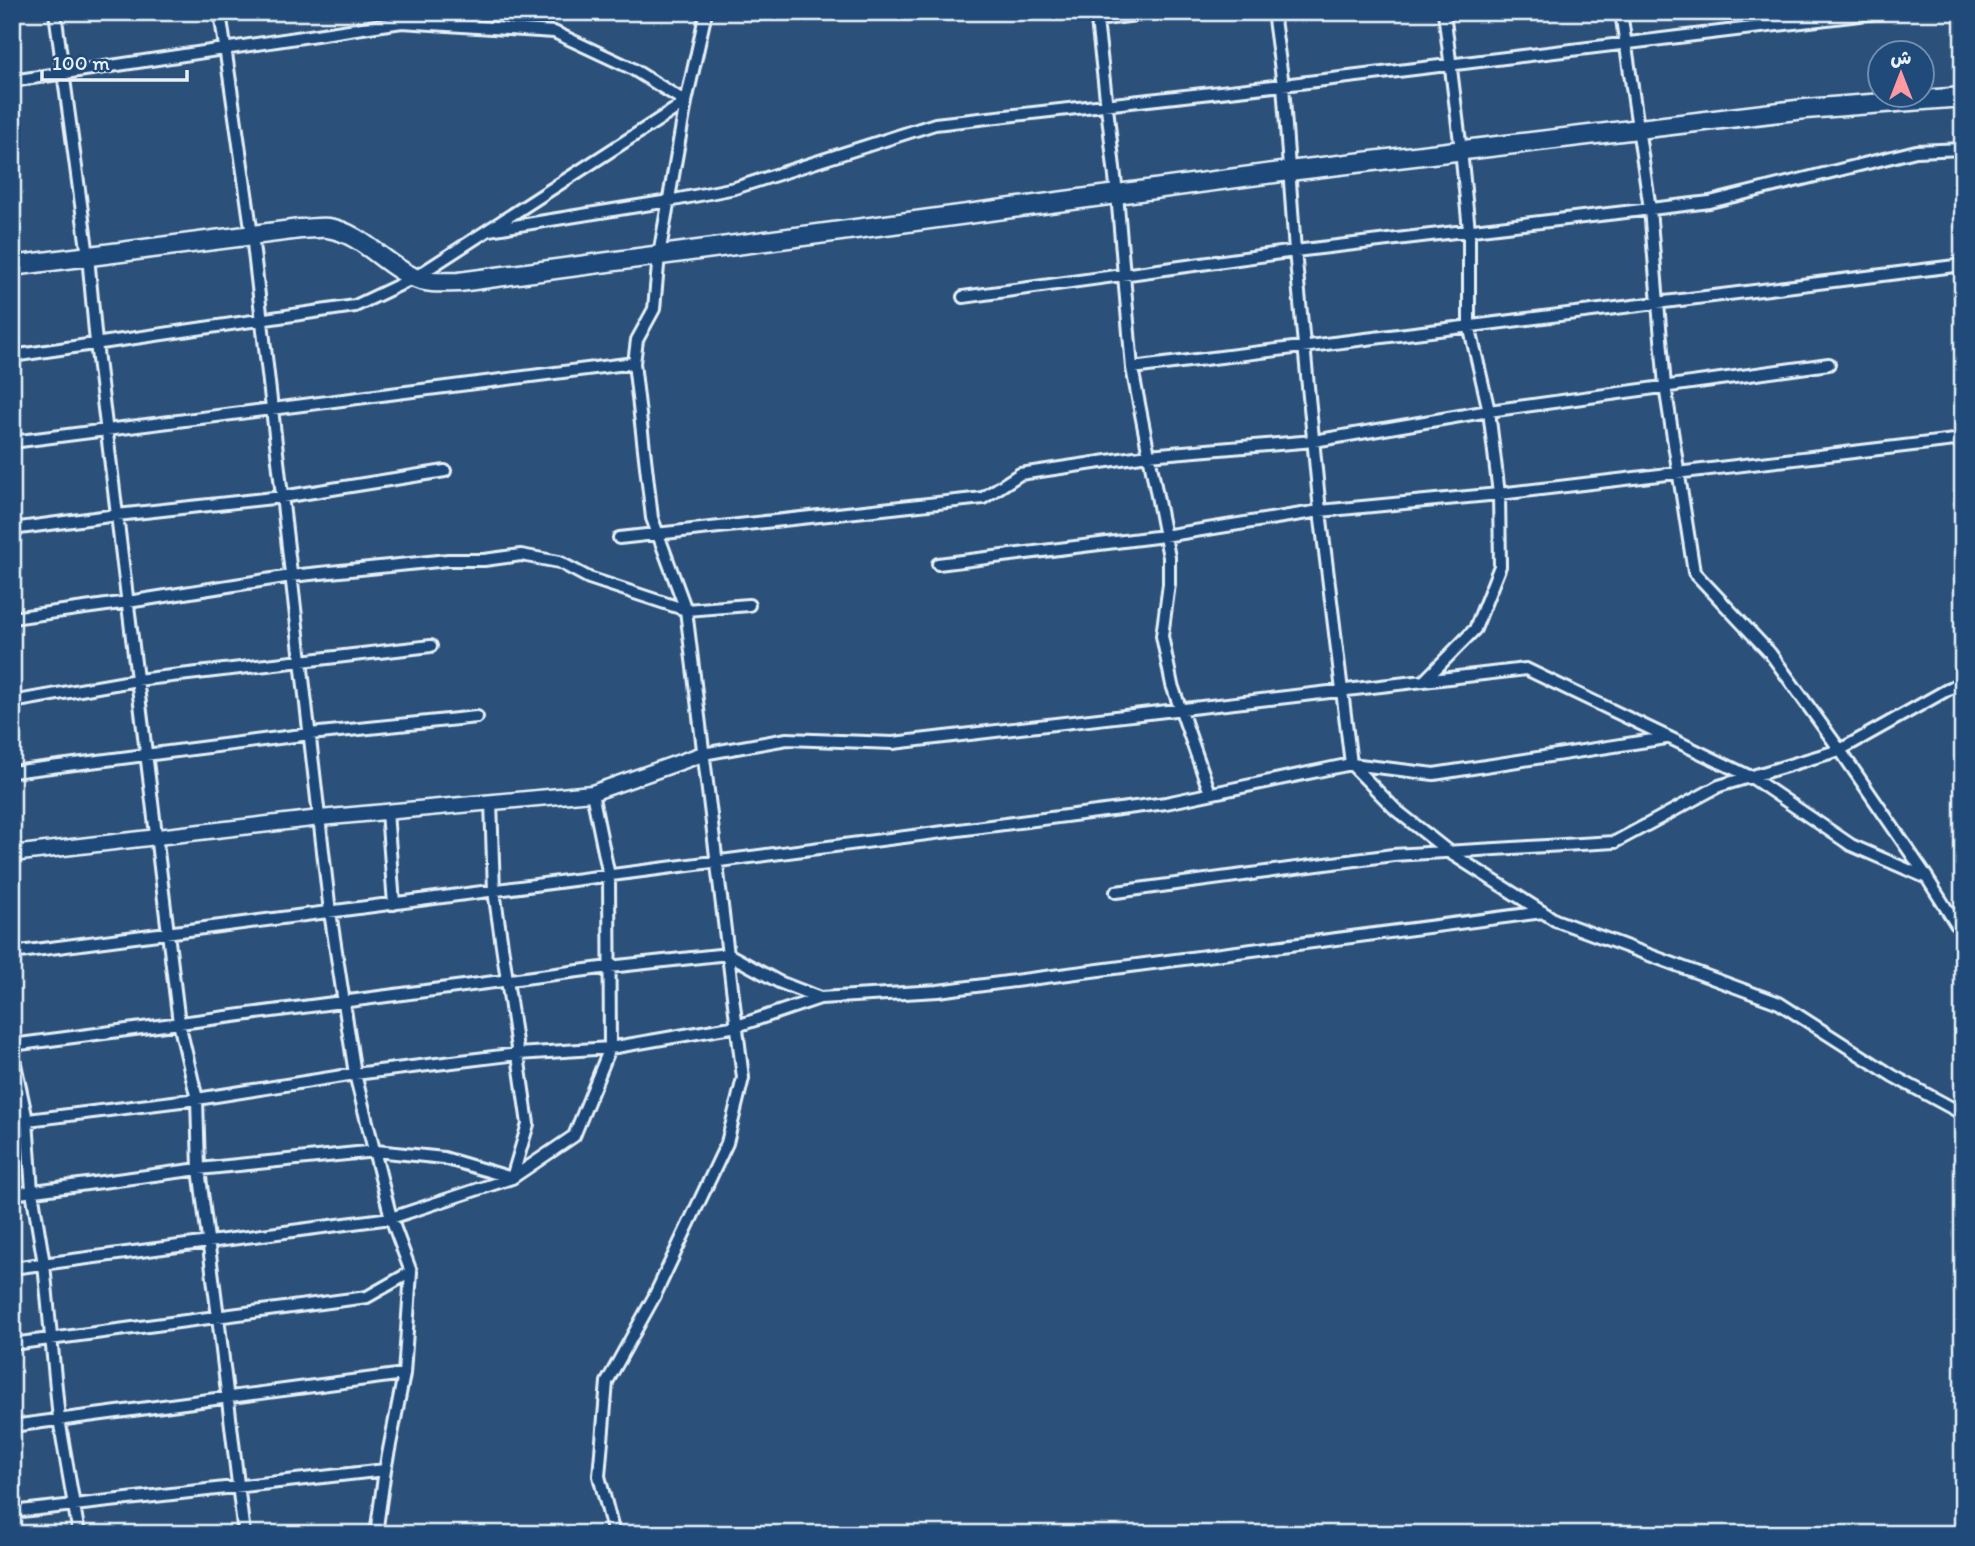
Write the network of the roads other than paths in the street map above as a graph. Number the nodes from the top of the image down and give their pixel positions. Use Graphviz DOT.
graph roads {
  1 [pos="55,12"];
  2 [pos="220,12"];
  3 [pos="706,12"];
  4 [pos="1160,12"];
  5 [pos="1273,12"];
  6 [pos="1444,12"];
  7 [pos="1621,12"];
  8 [pos="1884,12"];
  9 [pos="1097,16"];
  10 [pos="1625,44"];
  11 [pos="225,48"];
  12 [pos="1451,65"];
  13 [pos="62,74"];
  14 [pos="12,81"];
  15 [pos="1283,85"];
  16 [pos="1963,97"];
  17 [pos="686,102"];
  18 [pos="1106,105"];
  19 [pos="1638,129"];
  20 [pos="1963,149"];
  21 [pos="1461,150"];
  22 [pos="1289,171"];
  23 [pos="1116,194"];
  24 [pos="669,201"];
  25 [pos="1650,209"];
  26 [pos="489,230"];
  27 [pos="1469,230"];
  28 [pos="252,235"];
  29 [pos="1295,251"];
  30 [pos="88,256"];
  31 [pos="659,256"];
  32 [pos="1963,265"];
  33 [pos="12,266"];
  34 [pos="1125,275"];
  35 [pos="414,278"];
  36 [pos="963,298"];
  37 [pos="1657,302"];
  38 [pos="262,320"];
  39 [pos="1469,325"];
  40 [pos="96,344"];
  41 [pos="1304,345"];
  42 [pos="12,356"];
  43 [pos="634,363"];
  44 [pos="1829,364"];
  45 [pos="1132,368"];
  46 [pos="1665,386"];
  47 [pos="272,410"];
  48 [pos="1489,411"];
  49 [pos="106,429"];
  50 [pos="1963,439"];
  51 [pos="1314,441"];
  52 [pos="12,442"];
  53 [pos="1148,455"];
  54 [pos="445,471"];
  55 [pos="1679,472"];
  56 [pos="1499,494"];
  57 [pos="282,497"];
  58 [pos="1320,511"];
  59 [pos="117,515"];
  60 [pos="12,529"];
  61 [pos="658,534"];
  62 [pos="1164,536"];
  63 [pos="619,538"];
  64 [pos="938,564"];
  65 [pos="291,576"];
  66 [pos="128,602"];
  67 [pos="749,605"];
  68 [pos="686,610"];
  69 [pos="12,618"];
  70 [pos="431,646"];
  71 [pos="302,662"];
  72 [pos="137,680"];
  73 [pos="1425,680"];
  74 [pos="1963,681"];
  75 [pos="1342,690"];
  76 [pos="12,702"];
  77 [pos="1180,709"];
  78 [pos="477,717"];
  79 [pos="310,734"];
  80 [pos="1666,738"];
  81 [pos="1840,750"];
  82 [pos="704,754"];
  83 [pos="146,755"];
  84 [pos="1351,764"];
  85 [pos="12,772"];
  86 [pos="1751,777"];
  87 [pos="592,793"];
  88 [pos="1210,793"];
  89 [pos="492,802"];
  90 [pos="387,812"];
  91 [pos="320,818"];
  92 [pos="156,837"];
  93 [pos="1449,852"];
  94 [pos="12,854"];
  95 [pos="717,862"];
  96 [pos="609,876"];
  97 [pos="1927,878"];
  98 [pos="494,891"];
  99 [pos="1116,892"];
  100 [pos="394,904"];
  101 [pos="330,912"];
  102 [pos="1543,912"];
  103 [pos="168,933"];
  104 [pos="1963,935"];
  105 [pos="12,953"];
  106 [pos="728,954"];
  107 [pos="609,967"];
  108 [pos="508,980"];
  109 [pos="821,998"];
  110 [pos="344,1002"];
  111 [pos="179,1023"];
  112 [pos="737,1026"];
  113 [pos="12,1047"];
  114 [pos="610,1048"];
  115 [pos="519,1054"];
  116 [pos="355,1074"];
  117 [pos="197,1099"];
  118 [pos="1963,1114"];
  119 [pos="27,1120"];
  120 [pos="12,1122"];
  121 [pos="376,1152"];
  122 [pos="199,1169"];
  123 [pos="512,1178"];
  124 [pos="32,1191"];
  125 [pos="12,1194"];
  126 [pos="391,1218"];
  127 [pos="207,1242"];
  128 [pos="44,1264"];
  129 [pos="12,1268"];
  130 [pos="411,1272"];
  131 [pos="218,1317"];
  132 [pos="52,1338"];
  133 [pos="12,1344"];
  134 [pos="404,1374"];
  135 [pos="227,1397"];
  136 [pos="59,1419"];
  137 [pos="12,1426"];
  138 [pos="385,1470"];
  139 [pos="238,1487"];
  140 [pos="75,1505"];
  141 [pos="12,1512"];
  142 [pos="79,1534"];
  143 [pos="244,1534"];
  144 [pos="376,1534"];
  145 [pos="614,1534"];
  1 -- 13 [label="street"];
  2 -- 11 [label="street"];
  3 -- 17 [label="street"];
  4 -- 9 [label="street"];
  5 -- 15 [label="street"];
  6 -- 12 [label="street"];
  7 -- 10 [label="street"];
  8 -- 10 [label="street"];
  9 -- 18 [label="street"];
  10 -- 12 [label="street"];
  10 -- 19 [label="street"];
  11 -- 13 [label="street"];
  11 -- 17 [label="street"];
  11 -- 28 [label="street"];
  12 -- 15 [label="street"];
  12 -- 21 [label="street"];
  13 -- 14 [label="street"];
  13 -- 30 [label="street"];
  15 -- 18 [label="street"];
  15 -- 22 [label="street"];
  16 -- 19 [label="main road"];
  17 -- 24 [label="street"];
  17 -- 26 [label="street"];
  18 -- 23 [label="street"];
  18 -- 24 [label="street"];
  19 -- 21 [label="main road"];
  19 -- 25 [label="street"];
  20 -- 25 [label="street"];
  21 -- 22 [label="main road"];
  21 -- 27 [label="street"];
  22 -- 23 [label="main road"];
  22 -- 29 [label="street"];
  23 -- 31 [label="main road"];
  23 -- 34 [label="street"];
  24 -- 26 [label="street"];
  24 -- 31 [label="street"];
  25 -- 27 [label="street"];
  25 -- 37 [label="street"];
  26 -- 35 [label="street"];
  27 -- 29 [label="street"];
  27 -- 39 [label="street"];
  28 -- 30 [label="main road"];
  28 -- 35 [label="main road"];
  28 -- 38 [label="street"];
  29 -- 34 [label="street"];
  29 -- 41 [label="street"];
  30 -- 33 [label="main road"];
  30 -- 40 [label="street"];
  31 -- 35 [label="main road"];
  31 -- 43 [label="street"];
  32 -- 37 [label="street"];
  34 -- 36 [label="street"];
  34 -- 45 [label="street"];
  35 -- 38 [label="street"];
  37 -- 39 [label="street"];
  37 -- 46 [label="street"];
  38 -- 40 [label="street"];
  38 -- 47 [label="street"];
  39 -- 41 [label="street"];
  39 -- 48 [label="street"];
  40 -- 42 [label="street"];
  40 -- 49 [label="street"];
  41 -- 45 [label="street"];
  41 -- 51 [label="street"];
  43 -- 47 [label="street"];
  43 -- 61 [label="street"];
  44 -- 46 [label="street"];
  45 -- 53 [label="street"];
  46 -- 48 [label="street"];
  46 -- 55 [label="street"];
  47 -- 49 [label="street"];
  47 -- 57 [label="street"];
  48 -- 51 [label="street"];
  48 -- 56 [label="street"];
  49 -- 52 [label="street"];
  49 -- 59 [label="street"];
  50 -- 55 [label="street"];
  51 -- 53 [label="street"];
  51 -- 58 [label="street"];
  53 -- 61 [label="street"];
  53 -- 62 [label="street"];
  54 -- 57 [label="street"];
  55 -- 56 [label="street"];
  55 -- 81 [label="street"];
  56 -- 58 [label="street"];
  56 -- 73 [label="street"];
  57 -- 59 [label="street"];
  57 -- 65 [label="street"];
  58 -- 62 [label="street"];
  58 -- 75 [label="street"];
  59 -- 60 [label="street"];
  59 -- 66 [label="street"];
  61 -- 63 [label="street"];
  61 -- 68 [label="street"];
  62 -- 64 [label="street"];
  62 -- 77 [label="street"];
  65 -- 66 [label="street"];
  65 -- 68 [label="street"];
  65 -- 71 [label="street"];
  66 -- 69 [label="street"];
  66 -- 72 [label="street"];
  67 -- 68 [label="street"];
  68 -- 82 [label="street"];
  70 -- 71 [label="street"];
  71 -- 72 [label="street"];
  71 -- 79 [label="street"];
  72 -- 76 [label="street"];
  72 -- 83 [label="street"];
  73 -- 75 [label="street"];
  73 -- 80 [label="street"];
  74 -- 81 [label="street"];
  75 -- 77 [label="street"];
  75 -- 84 [label="street"];
  77 -- 82 [label="street"];
  77 -- 88 [label="street"];
  78 -- 79 [label="street"];
  79 -- 83 [label="street"];
  79 -- 91 [label="street"];
  80 -- 84 [label="street"];
  80 -- 86 [label="street"];
  81 -- 86 [label="street"];
  81 -- 97 [label="street"];
  82 -- 87 [label="street"];
  82 -- 95 [label="street"];
  83 -- 85 [label="street"];
  83 -- 92 [label="street"];
  84 -- 88 [label="street"];
  84 -- 93 [label="street"];
  86 -- 93 [label="street"];
  86 -- 97 [label="street"];
  87 -- 89 [label="street"];
  87 -- 96 [label="street"];
  88 -- 95 [label="street"];
  89 -- 90 [label="street"];
  89 -- 98 [label="street"];
  90 -- 91 [label="street"];
  90 -- 100 [label="street"];
  91 -- 92 [label="street"];
  91 -- 101 [label="street"];
  92 -- 94 [label="street"];
  92 -- 103 [label="street"];
  93 -- 99 [label="street"];
  93 -- 102 [label="street"];
  95 -- 96 [label="street"];
  95 -- 106 [label="street"];
  96 -- 98 [label="street"];
  96 -- 107 [label="street"];
  97 -- 104 [label="street"];
  98 -- 100 [label="street"];
  98 -- 108 [label="street"];
  100 -- 101 [label="street"];
  101 -- 103 [label="street"];
  101 -- 110 [label="street"];
  102 -- 109 [label="street"];
  102 -- 118 [label="street"];
  103 -- 105 [label="street"];
  103 -- 111 [label="street"];
  106 -- 107 [label="street"];
  106 -- 109 [label="street"];
  106 -- 112 [label="street"];
  107 -- 108 [label="street"];
  107 -- 114 [label="street"];
  108 -- 110 [label="street"];
  108 -- 115 [label="street"];
  109 -- 112 [label="street"];
  110 -- 111 [label="street"];
  110 -- 116 [label="street"];
  111 -- 113 [label="street"];
  111 -- 117 [label="street"];
  112 -- 114 [label="street"];
  112 -- 145 [label="street"];
  113 -- 119 [label="street"];
  114 -- 115 [label="street"];
  114 -- 123 [label="street"];
  115 -- 116 [label="street"];
  115 -- 123 [label="street"];
  116 -- 117 [label="street"];
  116 -- 121 [label="street"];
  117 -- 119 [label="street"];
  117 -- 122 [label="street"];
  119 -- 120 [label="street"];
  119 -- 124 [label="street"];
  121 -- 122 [label="street"];
  121 -- 123 [label="street"];
  121 -- 126 [label="street"];
  122 -- 124 [label="street"];
  122 -- 127 [label="street"];
  123 -- 126 [label="street"];
  124 -- 125 [label="street"];
  124 -- 128 [label="street"];
  126 -- 127 [label="street"];
  126 -- 130 [label="street"];
  127 -- 128 [label="street"];
  127 -- 131 [label="street"];
  128 -- 129 [label="street"];
  128 -- 132 [label="street"];
  130 -- 131 [label="street"];
  130 -- 134 [label="street"];
  131 -- 132 [label="street"];
  131 -- 135 [label="street"];
  132 -- 133 [label="street"];
  132 -- 136 [label="street"];
  134 -- 135 [label="street"];
  134 -- 138 [label="street"];
  135 -- 136 [label="street"];
  135 -- 139 [label="street"];
  136 -- 137 [label="street"];
  136 -- 140 [label="street"];
  138 -- 139 [label="street"];
  138 -- 144 [label="street"];
  139 -- 140 [label="street"];
  139 -- 143 [label="street"];
  140 -- 141 [label="street"];
  140 -- 142 [label="street"];
}
